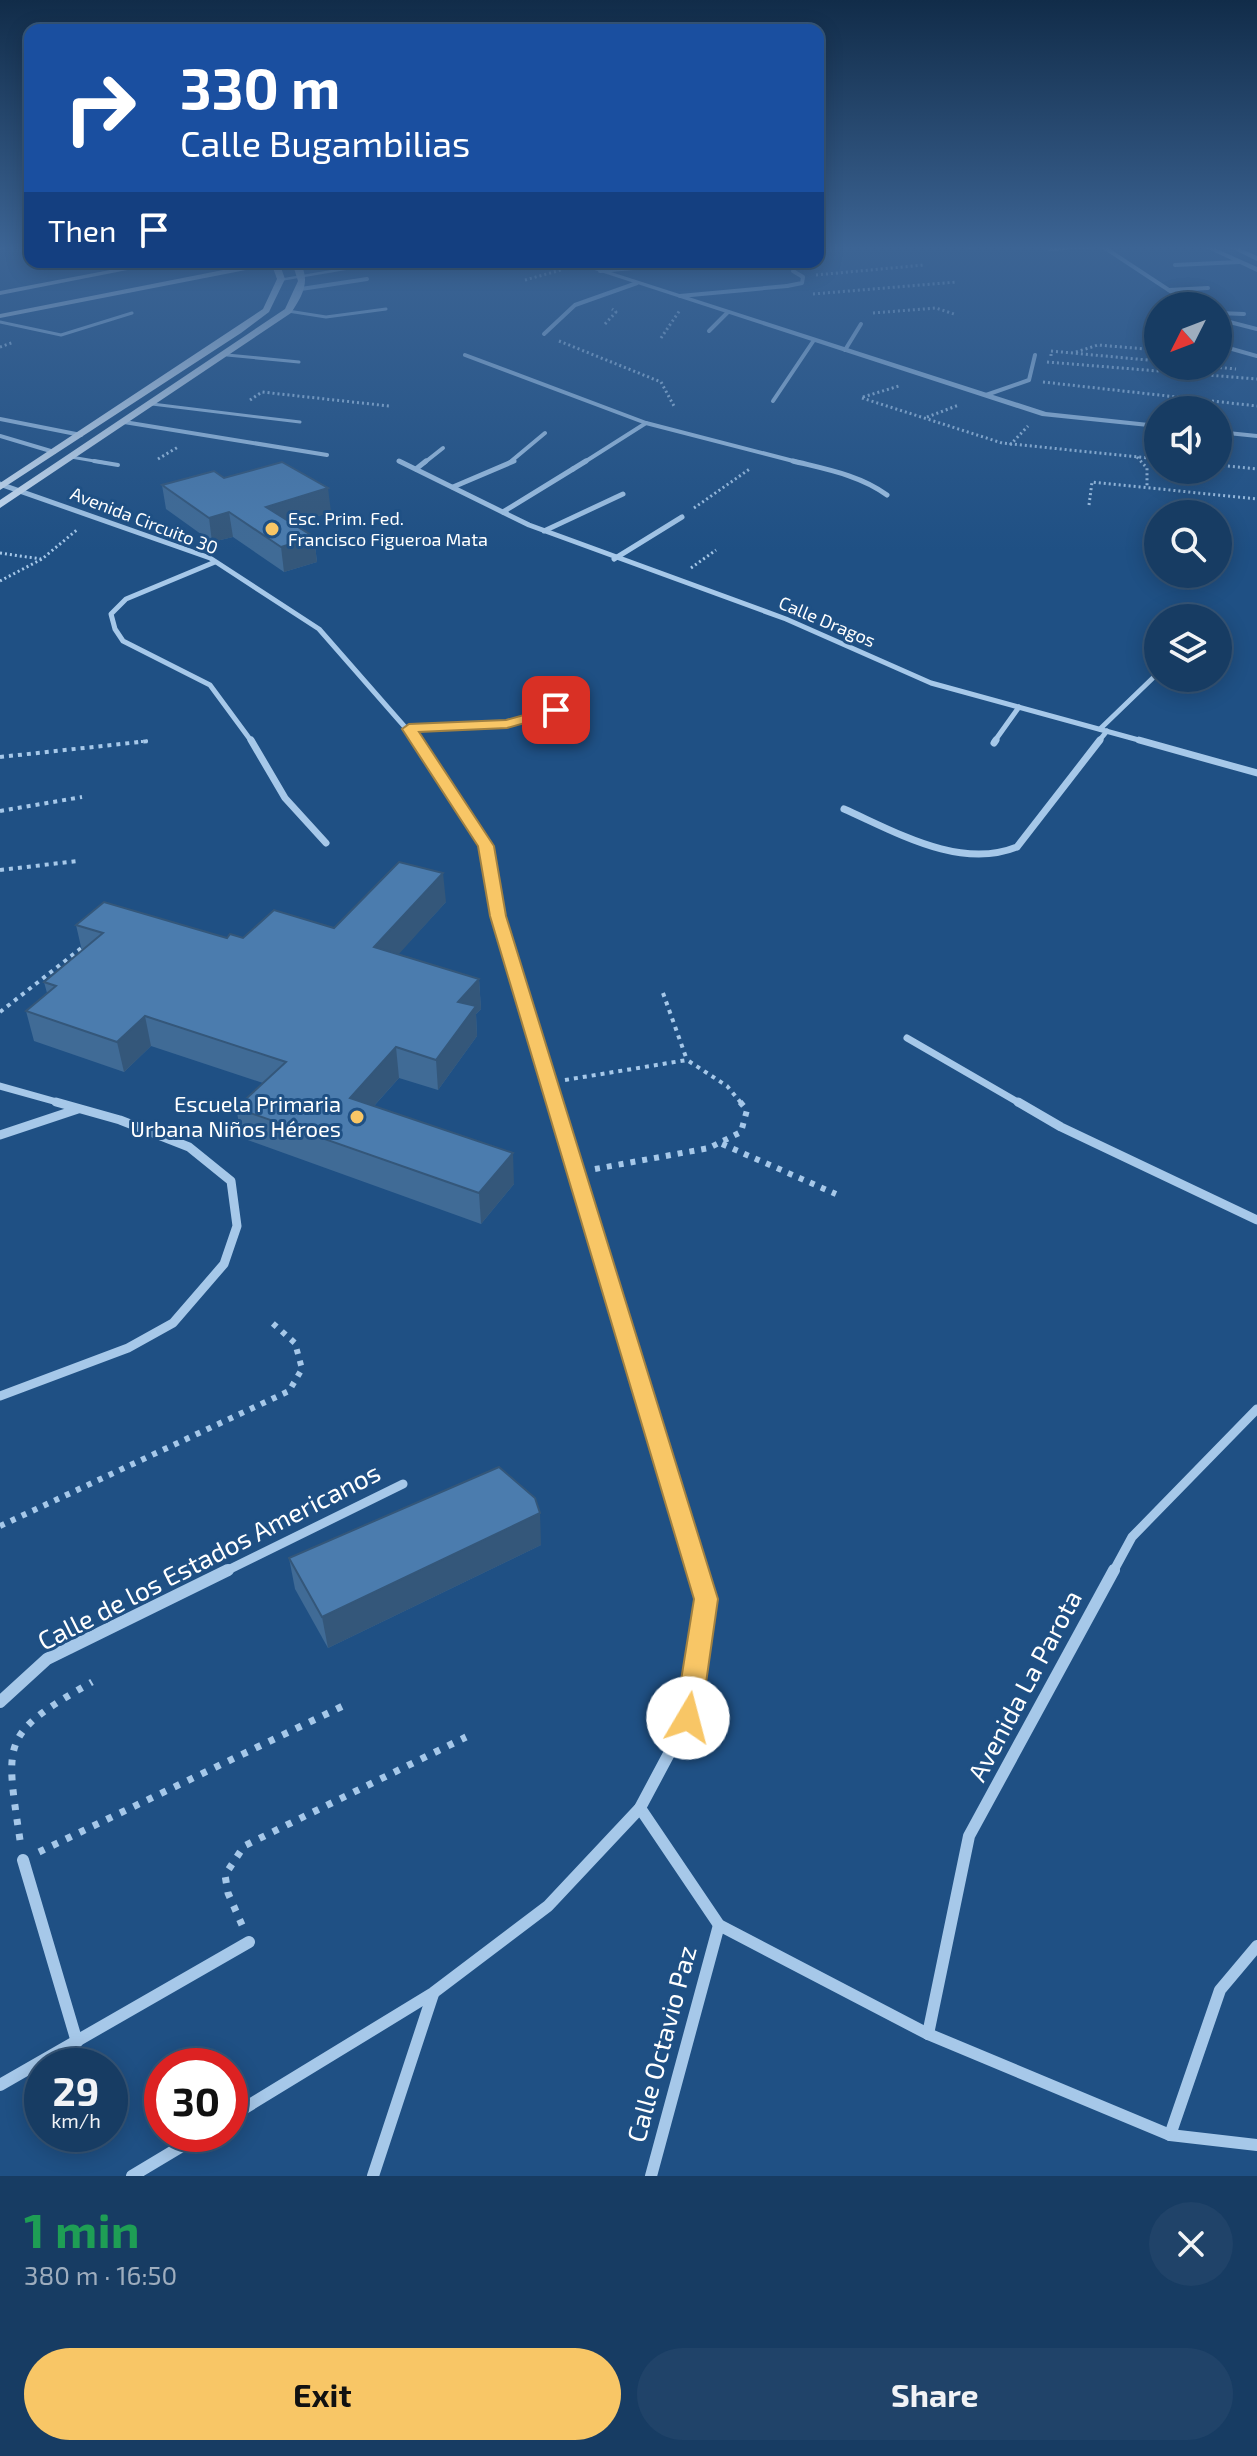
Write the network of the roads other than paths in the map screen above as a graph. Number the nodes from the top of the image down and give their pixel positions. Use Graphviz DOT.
graph roads {
  1 [pos="210,348"];
  2 [pos="237,348"];
  3 [pos="809,348"];
  4 [pos="837,348"];
  5 [pos="1232,349"];
  6 [pos="845,350"];
  7 [pos="227,355"];
  8 [pos="465,355"];
  9 [pos="1257,356"];
  10 [pos="1035,358"];
  11 [pos="299,362"];
  12 [pos="986,395"];
  13 [pos="773,401"];
  14 [pos="152,404"];
  15 [pos="0,419"];
  16 [pos="124,422"];
  17 [pos="300,422"];
  18 [pos="646,423"];
  19 [pos="1144,425"];
  20 [pos="545,433"];
  21 [pos="1232,433"];
  22 [pos="81,435"];
  23 [pos="0,436"];
  24 [pos="1257,436"];
  25 [pos="443,448"];
  26 [pos="54,452"];
  27 [pos="327,455"];
  28 [pos="71,457"];
  29 [pos="399,461"];
  30 [pos="118,465"];
  31 [pos="416,469"];
  32 [pos="573,469"];
  33 [pos="1,485"];
  34 [pos="453,487"];
  35 [pos="22,490"];
  36 [pos="623,494"];
  37 [pos="887,495"];
  38 [pos="0,505"];
  39 [pos="503,512"];
  40 [pos="682,517"];
  41 [pos="544,531"];
  42 [pos="614,559"];
  43 [pos="215,562"];
  44 [pos="1144,687"];
  45 [pos="1019,707"];
  46 [pos="556,710"];
  47 [pos="409,729"];
  48 [pos="1103,730"];
  49 [pos="994,743"];
  50 [pos="1257,773"];
  51 [pos="844,809"];
  52 [pos="326,843"];
  53 [pos="907,1038"];
  54 [pos="0,1086"];
  55 [pos="78,1109"];
  56 [pos="0,1135"];
  57 [pos="1257,1220"];
  58 [pos="0,1396"];
  59 [pos="1257,1409"];
  60 [pos="403,1484"];
  61 [pos="0,1702"];
  62 [pos="640,1808"];
  63 [pos="23,1860"];
  64 [pos="719,1925"];
  65 [pos="249,1942"];
  66 [pos="1257,1946"];
  67 [pos="433,1993"];
  68 [pos="928,2034"];
  69 [pos="77,2042"];
  70 [pos="0,2085"];
  71 [pos="248,2106"];
  72 [pos="1170,2135"];
  73 [pos="1257,2145"];
  74 [pos="172,2152"];
  75 [pos="132,2176"];
  76 [pos="373,2176"];
  77 [pos="651,2176"];
  1 -- 22 [label="main road"];
  2 -- 7 [label="main road"];
  3 -- 13 [label="street"];
  4 -- 6 [label="street"];
  5 -- 9 [label="street"];
  6 -- 12 [label="street"];
  7 -- 11 [label="lane"];
  7 -- 14 [label="main road"];
  8 -- 18 [label="street"];
  10 -- 12 [label="street"];
  12 -- 19 [label="street"];
  14 -- 16 [label="main road"];
  14 -- 17 [label="lane"];
  15 -- 22 [label="street"];
  16 -- 27 [label="street"];
  16 -- 28 [label="main road"];
  18 -- 32 [label="street"];
  18 -- 37 [label="street"];
  20 -- 34 [label="street"];
  21 -- 24 [label="street"];
  22 -- 26 [label="main road"];
  23 -- 26 [label="street"];
  25 -- 31 [label="street"];
  26 -- 33 [label="main road"];
  28 -- 30 [label="lane"];
  28 -- 35 [label="main road"];
  29 -- 31 [label="street, Calle Dragos"];
  31 -- 34 [label="street, Calle Dragos"];
  32 -- 39 [label="street"];
  33 -- 35 [label="street, Avenida Circuito 30"];
  34 -- 39 [label="street, Calle Dragos"];
  35 -- 38 [label="main road"];
  35 -- 43 [label="street, Avenida Circuito 30"];
  36 -- 41 [label="street"];
  39 -- 41 [label="street, Calle Dragos"];
  40 -- 42 [label="street"];
  41 -- 42 [label="street, Calle Dragos"];
  42 -- 45 [label="street, Calle Dragos"];
  43 -- 47 [label="street, Avenida Circuito 30"];
  43 -- 52 [label="street"];
  44 -- 48 [label="street"];
  45 -- 48 [label="street, Calle Dragos"];
  45 -- 49 [label="street"];
  46 -- 47 [label="street"];
  47 -- 62 [label="street, Avenida Circuito 30"];
  48 -- 50 [label="street, Calle Dragos"];
  48 -- 51 [label="street"];
  53 -- 57 [label="street"];
  54 -- 55 [label="street"];
  55 -- 56 [label="street"];
  55 -- 58 [label="street"];
  59 -- 68 [label="street, Avenida La Parota"];
  60 -- 61 [label="street, Calle de los Estados Americanos"];
  62 -- 64 [label="street"];
  62 -- 67 [label="street, Avenida Circuito 30"];
  63 -- 69 [label="street"];
  64 -- 68 [label="street"];
  64 -- 77 [label="street, Calle Octavio Paz"];
  65 -- 69 [label="street"];
  66 -- 72 [label="street"];
  67 -- 71 [label="street, Avenida Circuito 30"];
  67 -- 76 [label="street"];
  68 -- 72 [label="street"];
  69 -- 70 [label="street"];
  72 -- 73 [label="street"];
  74 -- 75 [label="street"];
}
